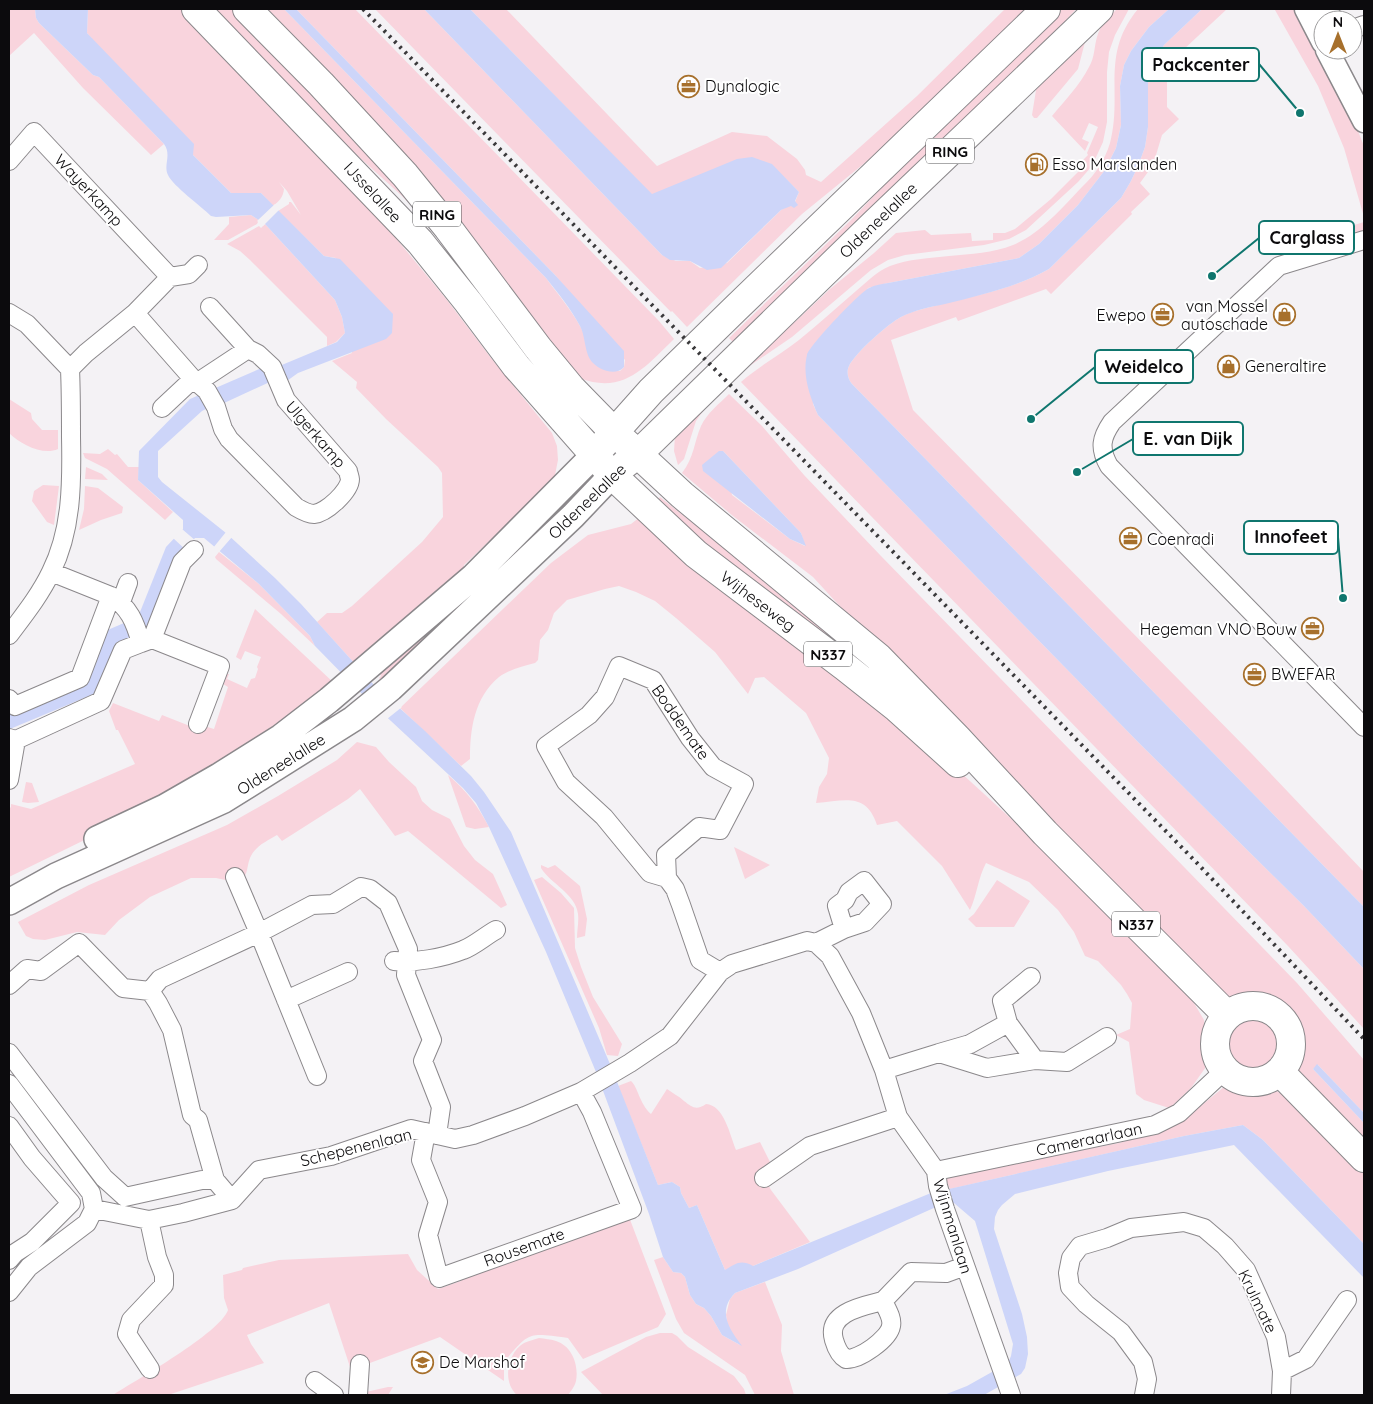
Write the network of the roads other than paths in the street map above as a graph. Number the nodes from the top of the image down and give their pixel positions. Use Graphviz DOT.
graph roads {
  1 [pos="196,9"];
  2 [pos="247,9"];
  3 [pos="1046,9"];
  4 [pos="1098,9"];
  5 [pos="1306,9"];
  6 [pos="1313,20"];
  7 [pos="1335,60"];
  8 [pos="1345,60"];
  9 [pos="1364,120"];
  10 [pos="9,161"];
  11 [pos="1364,240"];
  12 [pos="198,265"];
  13 [pos="170,277"];
  14 [pos="210,307"];
  15 [pos="9,313"];
  16 [pos="135,313"];
  17 [pos="248,349"];
  18 [pos="70,368"];
  19 [pos="199,384"];
  20 [pos="162,408"];
  21 [pos="614,432"];
  22 [pos="638,454"];
  23 [pos="594,455"];
  24 [pos="612,475"];
  25 [pos="194,550"];
  26 [pos="51,572"];
  27 [pos="128,583"];
  28 [pos="116,599"];
  29 [pos="9,635"];
  30 [pos="144,639"];
  31 [pos="9,699"];
  32 [pos="198,724"];
  33 [pos="1364,727"];
  34 [pos="12,739"];
  35 [pos="9,780"];
  36 [pos="1044,833"];
  37 [pos="235,877"];
  38 [pos="667,878"];
  39 [pos="9,884"];
  40 [pos="9,902"];
  41 [pos="844,929"];
  42 [pos="496,930"];
  43 [pos="259,933"];
  44 [pos="816,943"];
  45 [pos="401,962"];
  46 [pos="348,972"];
  47 [pos="720,972"];
  48 [pos="1031,977"];
  49 [pos="9,985"];
  50 [pos="150,991"];
  51 [pos="286,1000"];
  52 [pos="1227,1015"];
  53 [pos="1008,1023"];
  54 [pos="1107,1037"];
  55 [pos="9,1053"];
  56 [pos="939,1053"];
  57 [pos="1035,1060"];
  58 [pos="884,1070"];
  59 [pos="1225,1070"];
  60 [pos="1280,1072"];
  61 [pos="317,1076"];
  62 [pos="9,1084"];
  63 [pos="585,1089"];
  64 [pos="898,1117"];
  65 [pos="9,1126"];
  66 [pos="432,1134"];
  67 [pos="1364,1158"];
  68 [pos="764,1178"];
  69 [pos="937,1179"];
  70 [pos="215,1180"];
  71 [pos="232,1200"];
  72 [pos="94,1209"];
  73 [pos="149,1220"];
  74 [pos="9,1260"];
  75 [pos="965,1266"];
  76 [pos="9,1292"];
  77 [pos="1347,1300"];
  78 [pos="883,1301"];
  79 [pos="360,1364"];
  80 [pos="150,1369"];
  81 [pos="1282,1371"];
  82 [pos="315,1381"];
  83 [pos="1007,1392"];
  84 [pos="334,1395"];
  85 [pos="358,1395"];
  86 [pos="1144,1395"];
  87 [pos="1281,1395"];
  1 -- 23 [label="main road, IJsselallee / RING"];
  2 -- 21 [label="main road, IJsselallee / RING"];
  3 -- 21 [label="main road, Oldeneelallee / RING"];
  4 -- 22 [label="main road, Oldeneelallee / RING"];
  5 -- 6 [label="street"];
  7 -- 9 [label="street"];
  8 -- 9 [label="street"];
  10 -- 13 [label="street, Wayerkamp"];
  11 -- 33 [label="street"];
  12 -- 13 [label="street"];
  13 -- 16 [label="street"];
  14 -- 17 [label="street, Ulgerkamp"];
  15 -- 18 [label="street"];
  16 -- 18 [label="street"];
  16 -- 19 [label="street, Ulgerkamp"];
  17 -- 19 [label="street"];
  17 -- 19 [label="street, Ulgerkamp"];
  18 -- 26 [label="street"];
  19 -- 20 [label="street"];
  21 -- 22 [label="main road, IJsselallee / N337"];
  21 -- 23 [label="main road, Oldeneelallee"];
  22 -- 24 [label="main road, Oldeneelallee / RING"];
  22 -- 36 [label="main road, Wijheseweg / N337"];
  23 -- 24 [label="main road, Wijheseweg / RING"];
  23 -- 39 [label="main road, Oldeneelallee"];
  24 -- 36 [label="main road, Wijheseweg / N337"];
  24 -- 40 [label="main road, Oldeneelallee"];
  25 -- 30 [label="street"];
  26 -- 28 [label="street"];
  26 -- 29 [label="street"];
  27 -- 28 [label="street"];
  28 -- 30 [label="street"];
  28 -- 31 [label="street"];
  30 -- 32 [label="street"];
  30 -- 34 [label="street"];
  34 -- 35 [label="street"];
  36 -- 52 [label="main road, Wijheseweg / N337"];
  37 -- 43 [label="street"];
  38 -- 38 [label="street, Boddemate"];
  38 -- 47 [label="street"];
  41 -- 44 [label="street, Schepenenlaan"];
  42 -- 45 [label="street"];
  43 -- 45 [label="street"];
  43 -- 50 [label="street"];
  43 -- 51 [label="street"];
  44 -- 47 [label="street, Schepenenlaan"];
  44 -- 58 [label="street"];
  45 -- 66 [label="street"];
  46 -- 51 [label="street"];
  47 -- 63 [label="street, Schepenenlaan"];
  48 -- 53 [label="street"];
  49 -- 50 [label="street"];
  50 -- 70 [label="street"];
  51 -- 61 [label="street"];
  52 -- 59 [label="main road"];
  52 -- 60 [label="main road"];
  53 -- 56 [label="street"];
  53 -- 57 [label="street"];
  54 -- 57 [label="street"];
  55 -- 70 [label="street"];
  56 -- 57 [label="street"];
  56 -- 58 [label="street"];
  58 -- 64 [label="street, Wijnmanlaan"];
  59 -- 60 [label="main road"];
  59 -- 69 [label="street, Cameraarlaan"];
  60 -- 67 [label="main road"];
  62 -- 72 [label="street"];
  63 -- 66 [label="street, Schepenenlaan"];
  63 -- 66 [label="street, Rousemate"];
  64 -- 68 [label="street"];
  64 -- 69 [label="street, Wijnmanlaan"];
  65 -- 74 [label="street"];
  66 -- 71 [label="street, Schepenenlaan"];
  69 -- 75 [label="street, Wijnmanlaan"];
  70 -- 71 [label="street"];
  71 -- 73 [label="street"];
  72 -- 73 [label="street"];
  72 -- 76 [label="street"];
  73 -- 80 [label="street"];
  75 -- 78 [label="street"];
  75 -- 83 [label="street, Wijnmanlaan"];
  77 -- 81 [label="street"];
  79 -- 85 [label="street"];
  81 -- 86 [label="street, Krulmate"];
  81 -- 87 [label="street, Krulmate"];
  82 -- 84 [label="street"];
}
